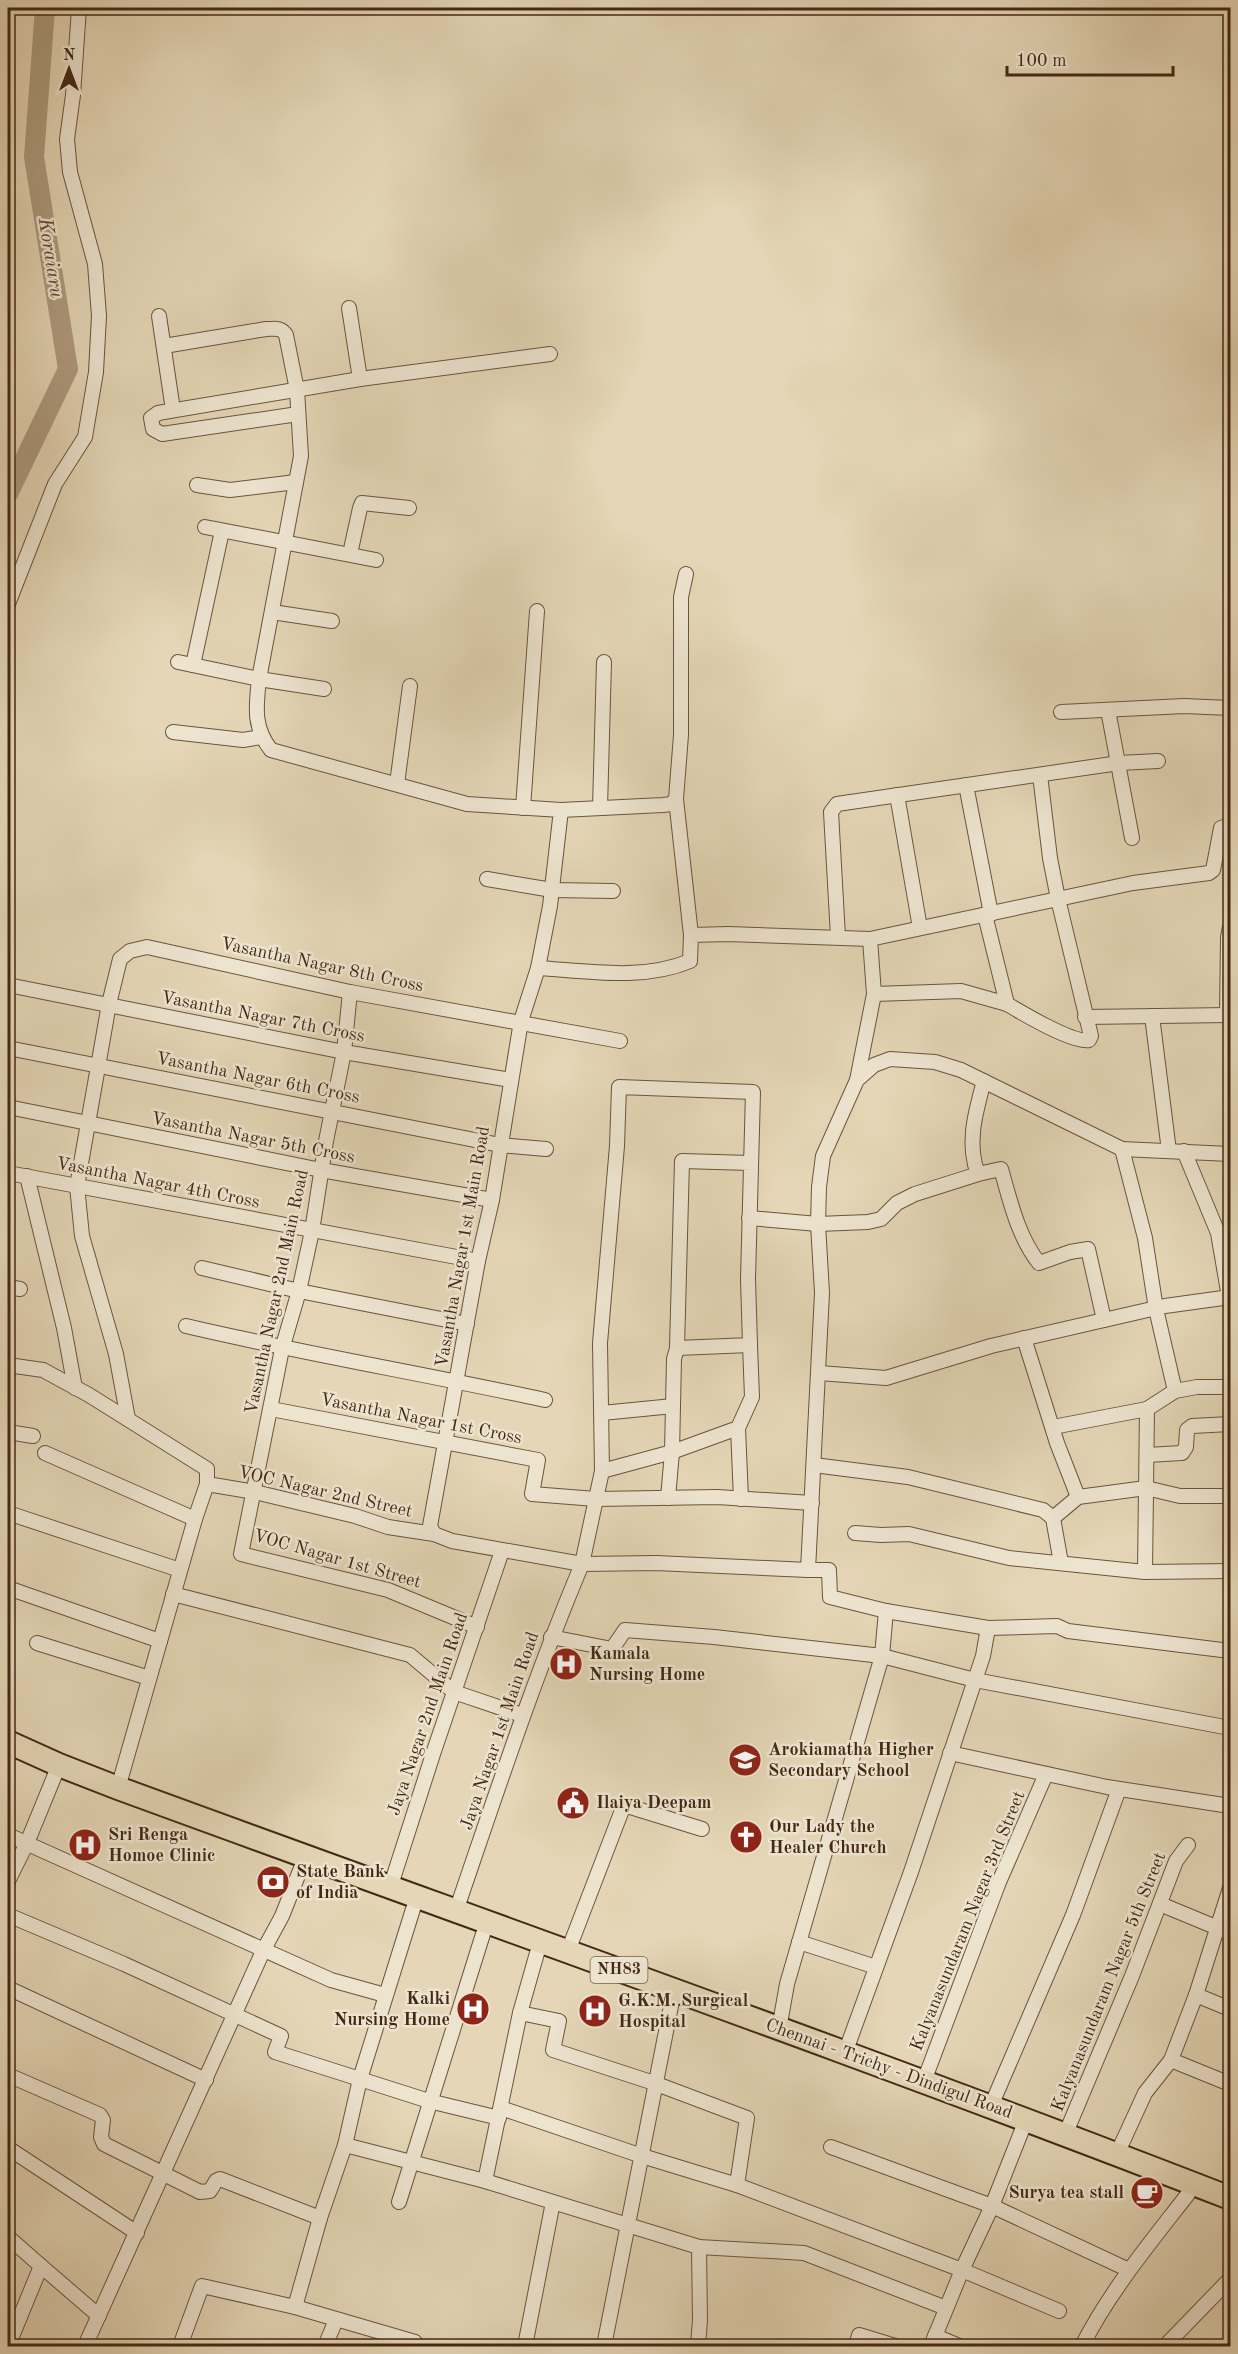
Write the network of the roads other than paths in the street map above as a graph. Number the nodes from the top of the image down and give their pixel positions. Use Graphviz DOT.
graph roads {
  1 [pos="79,8"];
  2 [pos="349,308"];
  3 [pos="159,316"];
  4 [pos="164,346"];
  5 [pos="550,354"];
  6 [pos="360,379"];
  7 [pos="297,390"];
  8 [pos="173,410"];
  9 [pos="298,414"];
  10 [pos="296,482"];
  11 [pos="197,485"];
  12 [pos="410,508"];
  13 [pos="205,527"];
  14 [pos="222,531"];
  15 [pos="285,543"];
  16 [pos="350,554"];
  17 [pos="376,560"];
  18 [pos="686,574"];
  19 [pos="8,604"];
  20 [pos="537,611"];
  21 [pos="272,612"];
  22 [pos="332,621"];
  23 [pos="178,662"];
  24 [pos="604,662"];
  25 [pos="193,665"];
  26 [pos="259,679"];
  27 [pos="410,686"];
  28 [pos="324,689"];
  29 [pos="1230,708"];
  30 [pos="1108,710"];
  31 [pos="1061,712"];
  32 [pos="174,732"];
  33 [pos="261,737"];
  34 [pos="1158,761"];
  35 [pos="1119,763"];
  36 [pos="1040,775"];
  37 [pos="397,784"];
  38 [pos="966,785"];
  39 [pos="897,795"];
  40 [pos="676,800"];
  41 [pos="523,808"];
  42 [pos="600,808"];
  43 [pos="561,810"];
  44 [pos="1230,825"];
  45 [pos="1132,838"];
  46 [pos="487,879"];
  47 [pos="552,890"];
  48 [pos="614,891"];
  49 [pos="1058,899"];
  50 [pos="988,914"];
  51 [pos="1230,927"];
  52 [pos="920,928"];
  53 [pos="691,935"];
  54 [pos="838,938"];
  55 [pos="870,939"];
  56 [pos="538,968"];
  57 [pos="8,985"];
  58 [pos="350,992"];
  59 [pos="874,994"];
  60 [pos="110,1004"];
  61 [pos="1007,1004"];
  62 [pos="1229,1015"];
  63 [pos="1152,1016"];
  64 [pos="1085,1017"];
  65 [pos="521,1021"];
  66 [pos="620,1041"];
  67 [pos="8,1048"];
  68 [pos="344,1052"];
  69 [pos="98,1066"];
  70 [pos="511,1080"];
  71 [pos="857,1080"];
  72 [pos="984,1081"];
  73 [pos="8,1107"];
  74 [pos="333,1110"];
  75 [pos="88,1124"];
  76 [pos="501,1144"];
  77 [pos="546,1149"];
  78 [pos="1122,1149"];
  79 [pos="1169,1151"];
  80 [pos="1184,1151"];
  81 [pos="1230,1154"];
  82 [pos="750,1163"];
  83 [pos="321,1170"];
  84 [pos="8,1173"];
  85 [pos="978,1173"];
  86 [pos="27,1176"];
  87 [pos="77,1186"];
  88 [pos="492,1200"];
  89 [pos="749,1218"];
  90 [pos="818,1224"];
  91 [pos="312,1231"];
  92 [pos="1224,1232"];
  93 [pos="478,1261"];
  94 [pos="202,1268"];
  95 [pos="299,1291"];
  96 [pos="1230,1299"];
  97 [pos="1156,1309"];
  98 [pos="1104,1320"];
  99 [pos="467,1324"];
  100 [pos="186,1326"];
  101 [pos="1024,1338"];
  102 [pos="750,1345"];
  103 [pos="282,1348"];
  104 [pos="677,1348"];
  105 [pos="8,1365"];
  106 [pos="819,1373"];
  107 [pos="458,1380"];
  108 [pos="1230,1386"];
  109 [pos="75,1388"];
  110 [pos="1175,1390"];
  111 [pos="545,1400"];
  112 [pos="673,1406"];
  113 [pos="271,1409"];
  114 [pos="1147,1409"];
  115 [pos="602,1413"];
  116 [pos="128,1419"];
  117 [pos="1230,1424"];
  118 [pos="1053,1427"];
  119 [pos="738,1428"];
  120 [pos="8,1432"];
  121 [pos="33,1436"];
  122 [pos="446,1442"];
  123 [pos="672,1452"];
  124 [pos="45,1453"];
  125 [pos="1147,1455"];
  126 [pos="814,1465"];
  127 [pos="602,1471"];
  128 [pos="207,1484"];
  129 [pos="1146,1488"];
  130 [pos="255,1492"];
  131 [pos="1230,1496"];
  132 [pos="1078,1497"];
  133 [pos="668,1498"];
  134 [pos="596,1499"];
  135 [pos="741,1499"];
  136 [pos="812,1503"];
  137 [pos="8,1513"];
  138 [pos="1053,1518"];
  139 [pos="195,1519"];
  140 [pos="855,1533"];
  141 [pos="434,1534"];
  142 [pos="502,1551"];
  143 [pos="1061,1563"];
  144 [pos="582,1564"];
  145 [pos="180,1570"];
  146 [pos="808,1570"];
  147 [pos="1230,1571"];
  148 [pos="1144,1572"];
  149 [pos="8,1588"];
  150 [pos="173,1594"];
  151 [pos="886,1611"];
  152 [pos="477,1627"];
  153 [pos="988,1628"];
  154 [pos="551,1637"];
  155 [pos="160,1641"];
  156 [pos="37,1643"];
  157 [pos="1230,1651"];
  158 [pos="882,1656"];
  159 [pos="149,1678"];
  160 [pos="975,1680"];
  161 [pos="454,1692"];
  162 [pos="522,1715"];
  163 [pos="1230,1728"];
  164 [pos="8,1742"];
  165 [pos="950,1753"];
  166 [pos="8,1755"];
  167 [pos="57,1771"];
  168 [pos="1046,1774"];
  169 [pos="118,1788"];
  170 [pos="1119,1789"];
  171 [pos="1230,1806"];
  172 [pos="702,1829"];
  173 [pos="8,1835"];
  174 [pos="27,1843"];
  175 [pos="1188,1845"];
  176 [pos="301,1868"];
  177 [pos="8,1881"];
  178 [pos="1230,1888"];
  179 [pos="387,1893"];
  180 [pos="1160,1904"];
  181 [pos="413,1909"];
  182 [pos="456,1911"];
  183 [pos="8,1915"];
  184 [pos="1224,1930"];
  185 [pos="483,1934"];
  186 [pos="799,1942"];
  187 [pos="262,1951"];
  188 [pos="568,1952"];
  189 [pos="537,1953"];
  190 [pos="876,1966"];
  191 [pos="8,1988"];
  192 [pos="385,1995"];
  193 [pos="1196,1995"];
  194 [pos="675,1996"];
  195 [pos="1230,2009"];
  196 [pos="520,2013"];
  197 [pos="235,2016"];
  198 [pos="779,2029"];
  199 [pos="845,2053"];
  200 [pos="1171,2060"];
  201 [pos="8,2075"];
  202 [pos="360,2079"];
  203 [pos="206,2080"];
  204 [pos="924,2081"];
  205 [pos="654,2083"];
  206 [pos="1230,2084"];
  207 [pos="429,2101"];
  208 [pos="991,2106"];
  209 [pos="500,2113"];
  210 [pos="1025,2125"];
  211 [pos="1065,2135"];
  212 [pos="345,2145"];
  213 [pos="831,2147"];
  214 [pos="8,2148"];
  215 [pos="1117,2154"];
  216 [pos="642,2156"];
  217 [pos="411,2162"];
  218 [pos="163,2174"];
  219 [pos="485,2181"];
  220 [pos="737,2185"];
  221 [pos="1188,2194"];
  222 [pos="1230,2198"];
  223 [pos="399,2202"];
  224 [pos="554,2202"];
  225 [pos="992,2206"];
  226 [pos="1230,2210"];
  227 [pos="320,2218"];
  228 [pos="628,2224"];
  229 [pos="137,2232"];
  230 [pos="8,2237"];
  231 [pos="699,2247"];
  232 [pos="41,2266"];
  233 [pos="1129,2270"];
  234 [pos="962,2271"];
  235 [pos="1230,2279"];
  236 [pos="295,2307"];
  237 [pos="946,2308"];
  238 [pos="1059,2311"];
  239 [pos="99,2316"];
  240 [pos="336,2320"];
  241 [pos="933,2341"];
  242 [pos="415,2342"];
  243 [pos="8,2343"];
  244 [pos="85,2346"];
  245 [pos="180,2346"];
  246 [pos="325,2346"];
  247 [pos="525,2346"];
  248 [pos="603,2346"];
  249 [pos="698,2346"];
  250 [pos="856,2346"];
  251 [pos="895,2346"];
  252 [pos="958,2346"];
  253 [pos="1082,2346"];
  254 [pos="1167,2346"];
  1 -- 19 [label="street"];
  2 -- 6 [label="street"];
  3 -- 4 [label="street"];
  4 -- 7 [label="street"];
  4 -- 8 [label="street"];
  5 -- 6 [label="street"];
  6 -- 7 [label="street"];
  7 -- 8 [label="street"];
  7 -- 9 [label="street"];
  8 -- 9 [label="street"];
  9 -- 10 [label="street"];
  10 -- 11 [label="street"];
  10 -- 15 [label="street"];
  12 -- 16 [label="street"];
  13 -- 14 [label="street"];
  14 -- 15 [label="street"];
  14 -- 25 [label="street"];
  15 -- 16 [label="street"];
  15 -- 21 [label="street"];
  16 -- 17 [label="street"];
  18 -- 40 [label="street"];
  20 -- 41 [label="street"];
  21 -- 22 [label="street"];
  21 -- 26 [label="street"];
  23 -- 25 [label="street"];
  24 -- 42 [label="street"];
  25 -- 26 [label="street"];
  26 -- 28 [label="street"];
  26 -- 33 [label="street"];
  27 -- 37 [label="street"];
  29 -- 30 [label="street"];
  30 -- 31 [label="street"];
  30 -- 35 [label="street"];
  32 -- 33 [label="street"];
  33 -- 37 [label="street"];
  34 -- 35 [label="street"];
  35 -- 36 [label="street"];
  35 -- 45 [label="street"];
  36 -- 38 [label="street"];
  36 -- 49 [label="street"];
  37 -- 41 [label="street"];
  38 -- 39 [label="street"];
  38 -- 50 [label="street"];
  39 -- 52 [label="street"];
  39 -- 54 [label="street"];
  40 -- 42 [label="street"];
  40 -- 53 [label="street"];
  41 -- 43 [label="street"];
  42 -- 43 [label="street"];
  43 -- 47 [label="street, Vasantha Nagar 1st Main Road"];
  44 -- 49 [label="street"];
  46 -- 47 [label="street"];
  47 -- 48 [label="street"];
  47 -- 56 [label="street, Vasantha Nagar 1st Main Road"];
  49 -- 50 [label="street"];
  49 -- 64 [label="street"];
  50 -- 52 [label="street"];
  50 -- 61 [label="street"];
  51 -- 62 [label="street"];
  52 -- 55 [label="street"];
  53 -- 54 [label="street"];
  53 -- 56 [label="street"];
  54 -- 55 [label="street"];
  55 -- 59 [label="street"];
  56 -- 65 [label="street, Vasantha Nagar 1st Main Road"];
  57 -- 60 [label="street, Vasantha Nagar 7th Cross"];
  58 -- 60 [label="street, Vasantha Nagar 8th Cross"];
  58 -- 65 [label="street, Vasantha Nagar 8th Cross"];
  58 -- 68 [label="street, Vasantha Nagar 2nd Main Road"];
  59 -- 61 [label="street"];
  59 -- 71 [label="street"];
  60 -- 68 [label="street, Vasantha Nagar 7th Cross"];
  60 -- 69 [label="street"];
  61 -- 64 [label="street"];
  62 -- 63 [label="street"];
  63 -- 64 [label="street"];
  63 -- 79 [label="street"];
  65 -- 66 [label="street, Vasantha Nagar 8th Cross"];
  65 -- 70 [label="street, Vasantha Nagar 1st Main Road"];
  67 -- 69 [label="street, Vasantha Nagar 6th Cross"];
  68 -- 70 [label="street, Vasantha Nagar 7th Cross"];
  68 -- 74 [label="street, Vasantha Nagar 2nd Main Road"];
  69 -- 74 [label="street, Vasantha Nagar 6th Cross"];
  69 -- 75 [label="street"];
  70 -- 76 [label="street, Vasantha Nagar 1st Main Road"];
  71 -- 72 [label="street"];
  71 -- 90 [label="street"];
  72 -- 78 [label="street"];
  72 -- 85 [label="street"];
  73 -- 75 [label="street, Vasantha Nagar 5th Cross"];
  74 -- 76 [label="street, Vasantha Nagar 6th Cross"];
  74 -- 83 [label="street, Vasantha Nagar 2nd Main Road"];
  75 -- 83 [label="street, Vasantha Nagar 5th Cross"];
  75 -- 87 [label="street"];
  76 -- 77 [label="street, Vasantha Nagar 6th Cross"];
  76 -- 88 [label="street, Vasantha Nagar 1st Main Road"];
  78 -- 79 [label="street"];
  78 -- 97 [label="street"];
  79 -- 80 [label="street"];
  80 -- 81 [label="street"];
  80 -- 92 [label="street"];
  82 -- 89 [label="street"];
  82 -- 104 [label="street"];
  82 -- 115 [label="street, Jaya Nagar 1st Main Road"];
  83 -- 88 [label="street, Vasantha Nagar 5th Cross"];
  83 -- 91 [label="street, Vasantha Nagar 2nd Main Road"];
  84 -- 86 [label="street, Vasantha Nagar 4th Cross"];
  85 -- 90 [label="street"];
  85 -- 98 [label="street"];
  86 -- 87 [label="street, Vasantha Nagar 4th Cross"];
  86 -- 109 [label="street"];
  87 -- 91 [label="street, Vasantha Nagar 4th Cross"];
  87 -- 116 [label="street"];
  88 -- 93 [label="street, Vasantha Nagar 1st Main Road"];
  89 -- 90 [label="street"];
  89 -- 102 [label="street"];
  90 -- 106 [label="street"];
  91 -- 93 [label="street, Vasantha Nagar 4th Cross"];
  91 -- 95 [label="street, Vasantha Nagar 2nd Main Road"];
  92 -- 96 [label="street"];
  93 -- 99 [label="street, Vasantha Nagar 1st Main Road"];
  94 -- 95 [label="street"];
  95 -- 99 [label="street"];
  95 -- 103 [label="street, Vasantha Nagar 2nd Main Road"];
  96 -- 97 [label="street"];
  97 -- 98 [label="street"];
  97 -- 110 [label="street"];
  98 -- 101 [label="street"];
  99 -- 107 [label="street, Vasantha Nagar 1st Main Road"];
  100 -- 103 [label="street"];
  101 -- 106 [label="street"];
  101 -- 118 [label="street"];
  102 -- 104 [label="street"];
  102 -- 119 [label="street"];
  103 -- 107 [label="street"];
  103 -- 113 [label="street, Vasantha Nagar 2nd Main Road"];
  104 -- 112 [label="street"];
  105 -- 109 [label="street"];
  106 -- 126 [label="street"];
  107 -- 111 [label="street"];
  107 -- 122 [label="street, Vasantha Nagar 1st Main Road"];
  108 -- 110 [label="street"];
  109 -- 116 [label="street"];
  110 -- 114 [label="street"];
  112 -- 115 [label="street"];
  112 -- 123 [label="street"];
  113 -- 122 [label="street, Vasantha Nagar 1st Cross"];
  113 -- 130 [label="street, Vasantha Nagar 2nd Main Road"];
  114 -- 118 [label="street"];
  114 -- 125 [label="street"];
  115 -- 127 [label="street, Jaya Nagar 1st Main Road"];
  116 -- 128 [label="street"];
  117 -- 125 [label="street"];
  118 -- 132 [label="street"];
  119 -- 123 [label="street"];
  119 -- 135 [label="street"];
  120 -- 121 [label="street"];
  122 -- 134 [label="street, Vasantha Nagar 1st Cross"];
  122 -- 141 [label="street, Vasantha Nagar 1st Main Road"];
  123 -- 127 [label="street"];
  123 -- 133 [label="street"];
  124 -- 139 [label="street"];
  125 -- 129 [label="street"];
  126 -- 136 [label="street"];
  126 -- 138 [label="street"];
  127 -- 134 [label="street, Jaya Nagar 1st Main Road"];
  128 -- 130 [label="street, VOC Nagar 2nd Street"];
  128 -- 139 [label="street"];
  129 -- 131 [label="street"];
  129 -- 132 [label="street"];
  129 -- 148 [label="street"];
  130 -- 141 [label="street, VOC Nagar 2nd Street"];
  130 -- 152 [label="street, VOC Nagar 1st Street"];
  132 -- 138 [label="street"];
  133 -- 134 [label="street"];
  133 -- 135 [label="street"];
  134 -- 144 [label="street, Jaya Nagar 1st Main Road"];
  135 -- 136 [label="street"];
  136 -- 146 [label="street"];
  137 -- 145 [label="street"];
  138 -- 143 [label="street"];
  139 -- 145 [label="street"];
  140 -- 143 [label="street"];
  141 -- 142 [label="street, VOC Nagar 2nd Street"];
  142 -- 144 [label="street, VOC Nagar 2nd Street"];
  142 -- 152 [label="street, Jaya Nagar 2nd Main Road"];
  143 -- 148 [label="street"];
  144 -- 146 [label="street, VOC Nagar 2nd Street"];
  144 -- 154 [label="street, Jaya Nagar 1st Main Road"];
  145 -- 150 [label="street"];
  146 -- 151 [label="street"];
  147 -- 148 [label="street"];
  149 -- 155 [label="street"];
  150 -- 155 [label="street"];
  150 -- 161 [label="street"];
  151 -- 153 [label="street"];
  151 -- 158 [label="street"];
  152 -- 161 [label="street, Jaya Nagar 2nd Main Road"];
  153 -- 157 [label="street"];
  153 -- 160 [label="street"];
  154 -- 158 [label="street"];
  154 -- 162 [label="street, Jaya Nagar 1st Main Road"];
  155 -- 159 [label="street"];
  156 -- 159 [label="street"];
  158 -- 160 [label="street"];
  158 -- 186 [label="street"];
  159 -- 169 [label="street"];
  160 -- 163 [label="street"];
  160 -- 165 [label="street"];
  161 -- 162 [label="street"];
  161 -- 179 [label="street, Jaya Nagar 2nd Main Road"];
  162 -- 182 [label="street, Jaya Nagar 1st Main Road"];
  164 -- 167 [label="highway, Chennai - Trichy - Dindigul Road / NH83"];
  165 -- 168 [label="street"];
  165 -- 190 [label="street"];
  166 -- 167 [label="highway, Chennai - Trichy - Dindigul Road / NH83"];
  167 -- 169 [label="highway, Chennai - Trichy - Dindigul Road / NH83"];
  167 -- 174 [label="street"];
  167 -- 176 [label="highway, Chennai - Trichy - Dindigul Road / NH83"];
  168 -- 170 [label="street"];
  168 -- 204 [label="street, Kalyanasundaram Nagar 3rd Street"];
  169 -- 179 [label="highway, Chennai - Trichy - Dindigul Road / NH83"];
  170 -- 171 [label="street"];
  170 -- 208 [label="street"];
  172 -- 188 [label="street"];
  173 -- 174 [label="street"];
  174 -- 177 [label="street"];
  174 -- 187 [label="street"];
  175 -- 180 [label="street, Kalyanasundaram Nagar 5th Street"];
  176 -- 179 [label="highway, Chennai - Trichy - Dindigul Road / NH83"];
  176 -- 187 [label="street"];
  178 -- 184 [label="street"];
  179 -- 181 [label="highway, Chennai - Trichy - Dindigul Road / NH83"];
  179 -- 182 [label="highway, Chennai - Trichy - Dindigul Road / NH83"];
  180 -- 184 [label="street"];
  180 -- 211 [label="street, Kalyanasundaram Nagar 5th Street"];
  181 -- 185 [label="highway, Chennai - Trichy - Dindigul Road / NH83"];
  181 -- 192 [label="street"];
  182 -- 188 [label="highway, Chennai - Trichy - Dindigul Road / NH83"];
  183 -- 197 [label="street"];
  184 -- 193 [label="street"];
  185 -- 189 [label="highway, Chennai - Trichy - Dindigul Road / NH83"];
  185 -- 207 [label="street"];
  186 -- 190 [label="street"];
  186 -- 198 [label="street"];
  187 -- 192 [label="street"];
  187 -- 197 [label="street"];
  188 -- 194 [label="highway, Chennai - Trichy - Dindigul Road / NH83"];
  189 -- 194 [label="highway, Chennai - Trichy - Dindigul Road / NH83"];
  189 -- 196 [label="street"];
  190 -- 199 [label="street"];
  191 -- 203 [label="street"];
  192 -- 202 [label="street"];
  193 -- 195 [label="street"];
  193 -- 200 [label="street"];
  194 -- 198 [label="highway, Chennai - Trichy - Dindigul Road / NH83"];
  194 -- 205 [label="street"];
  194 -- 210 [label="highway, Chennai - Trichy - Dindigul Road / NH83"];
  196 -- 205 [label="street"];
  196 -- 209 [label="street"];
  197 -- 202 [label="street"];
  197 -- 203 [label="street"];
  198 -- 199 [label="highway, Chennai - Trichy - Dindigul Road / NH83"];
  199 -- 204 [label="highway, Chennai - Trichy - Dindigul Road / NH83"];
  200 -- 206 [label="street"];
  200 -- 215 [label="street"];
  201 -- 218 [label="street"];
  202 -- 207 [label="street"];
  202 -- 212 [label="street"];
  203 -- 218 [label="street"];
  204 -- 208 [label="highway, Chennai - Trichy - Dindigul Road / NH83"];
  205 -- 216 [label="street"];
  205 -- 220 [label="street"];
  207 -- 209 [label="street"];
  207 -- 217 [label="street"];
  208 -- 210 [label="highway, Chennai - Trichy - Dindigul Road / NH83"];
  209 -- 216 [label="street"];
  209 -- 219 [label="street"];
  210 -- 211 [label="highway, Chennai - Trichy - Dindigul Road / NH83"];
  210 -- 221 [label="highway, Chennai - Trichy - Dindigul Road / NH83"];
  210 -- 225 [label="street"];
  211 -- 215 [label="highway, Chennai - Trichy - Dindigul Road / NH83"];
  212 -- 217 [label="street"];
  212 -- 227 [label="street"];
  213 -- 225 [label="street"];
  214 -- 229 [label="street"];
  215 -- 222 [label="highway, Chennai - Trichy - Dindigul Road / NH83"];
  216 -- 220 [label="street"];
  216 -- 228 [label="street"];
  217 -- 219 [label="street"];
  217 -- 223 [label="street"];
  218 -- 227 [label="street"];
  218 -- 229 [label="street"];
  219 -- 224 [label="street"];
  220 -- 234 [label="street"];
  221 -- 226 [label="highway, Chennai - Trichy - Dindigul Road / NH83"];
  221 -- 233 [label="street"];
  224 -- 228 [label="street"];
  224 -- 247 [label="street"];
  225 -- 233 [label="street"];
  225 -- 234 [label="street"];
  227 -- 236 [label="street"];
  228 -- 231 [label="street"];
  228 -- 248 [label="street"];
  229 -- 239 [label="street"];
  230 -- 232 [label="street"];
  231 -- 237 [label="street"];
  231 -- 249 [label="street"];
  232 -- 239 [label="street"];
  232 -- 243 [label="street"];
  233 -- 253 [label="street"];
  234 -- 237 [label="street"];
  234 -- 238 [label="street"];
  235 -- 254 [label="street"];
  236 -- 240 [label="street"];
  236 -- 245 [label="street"];
  237 -- 241 [label="street"];
  239 -- 244 [label="street"];
  240 -- 242 [label="street"];
  240 -- 246 [label="street"];
  241 -- 252 [label="street"];
  250 -- 251 [label="street"];
}
